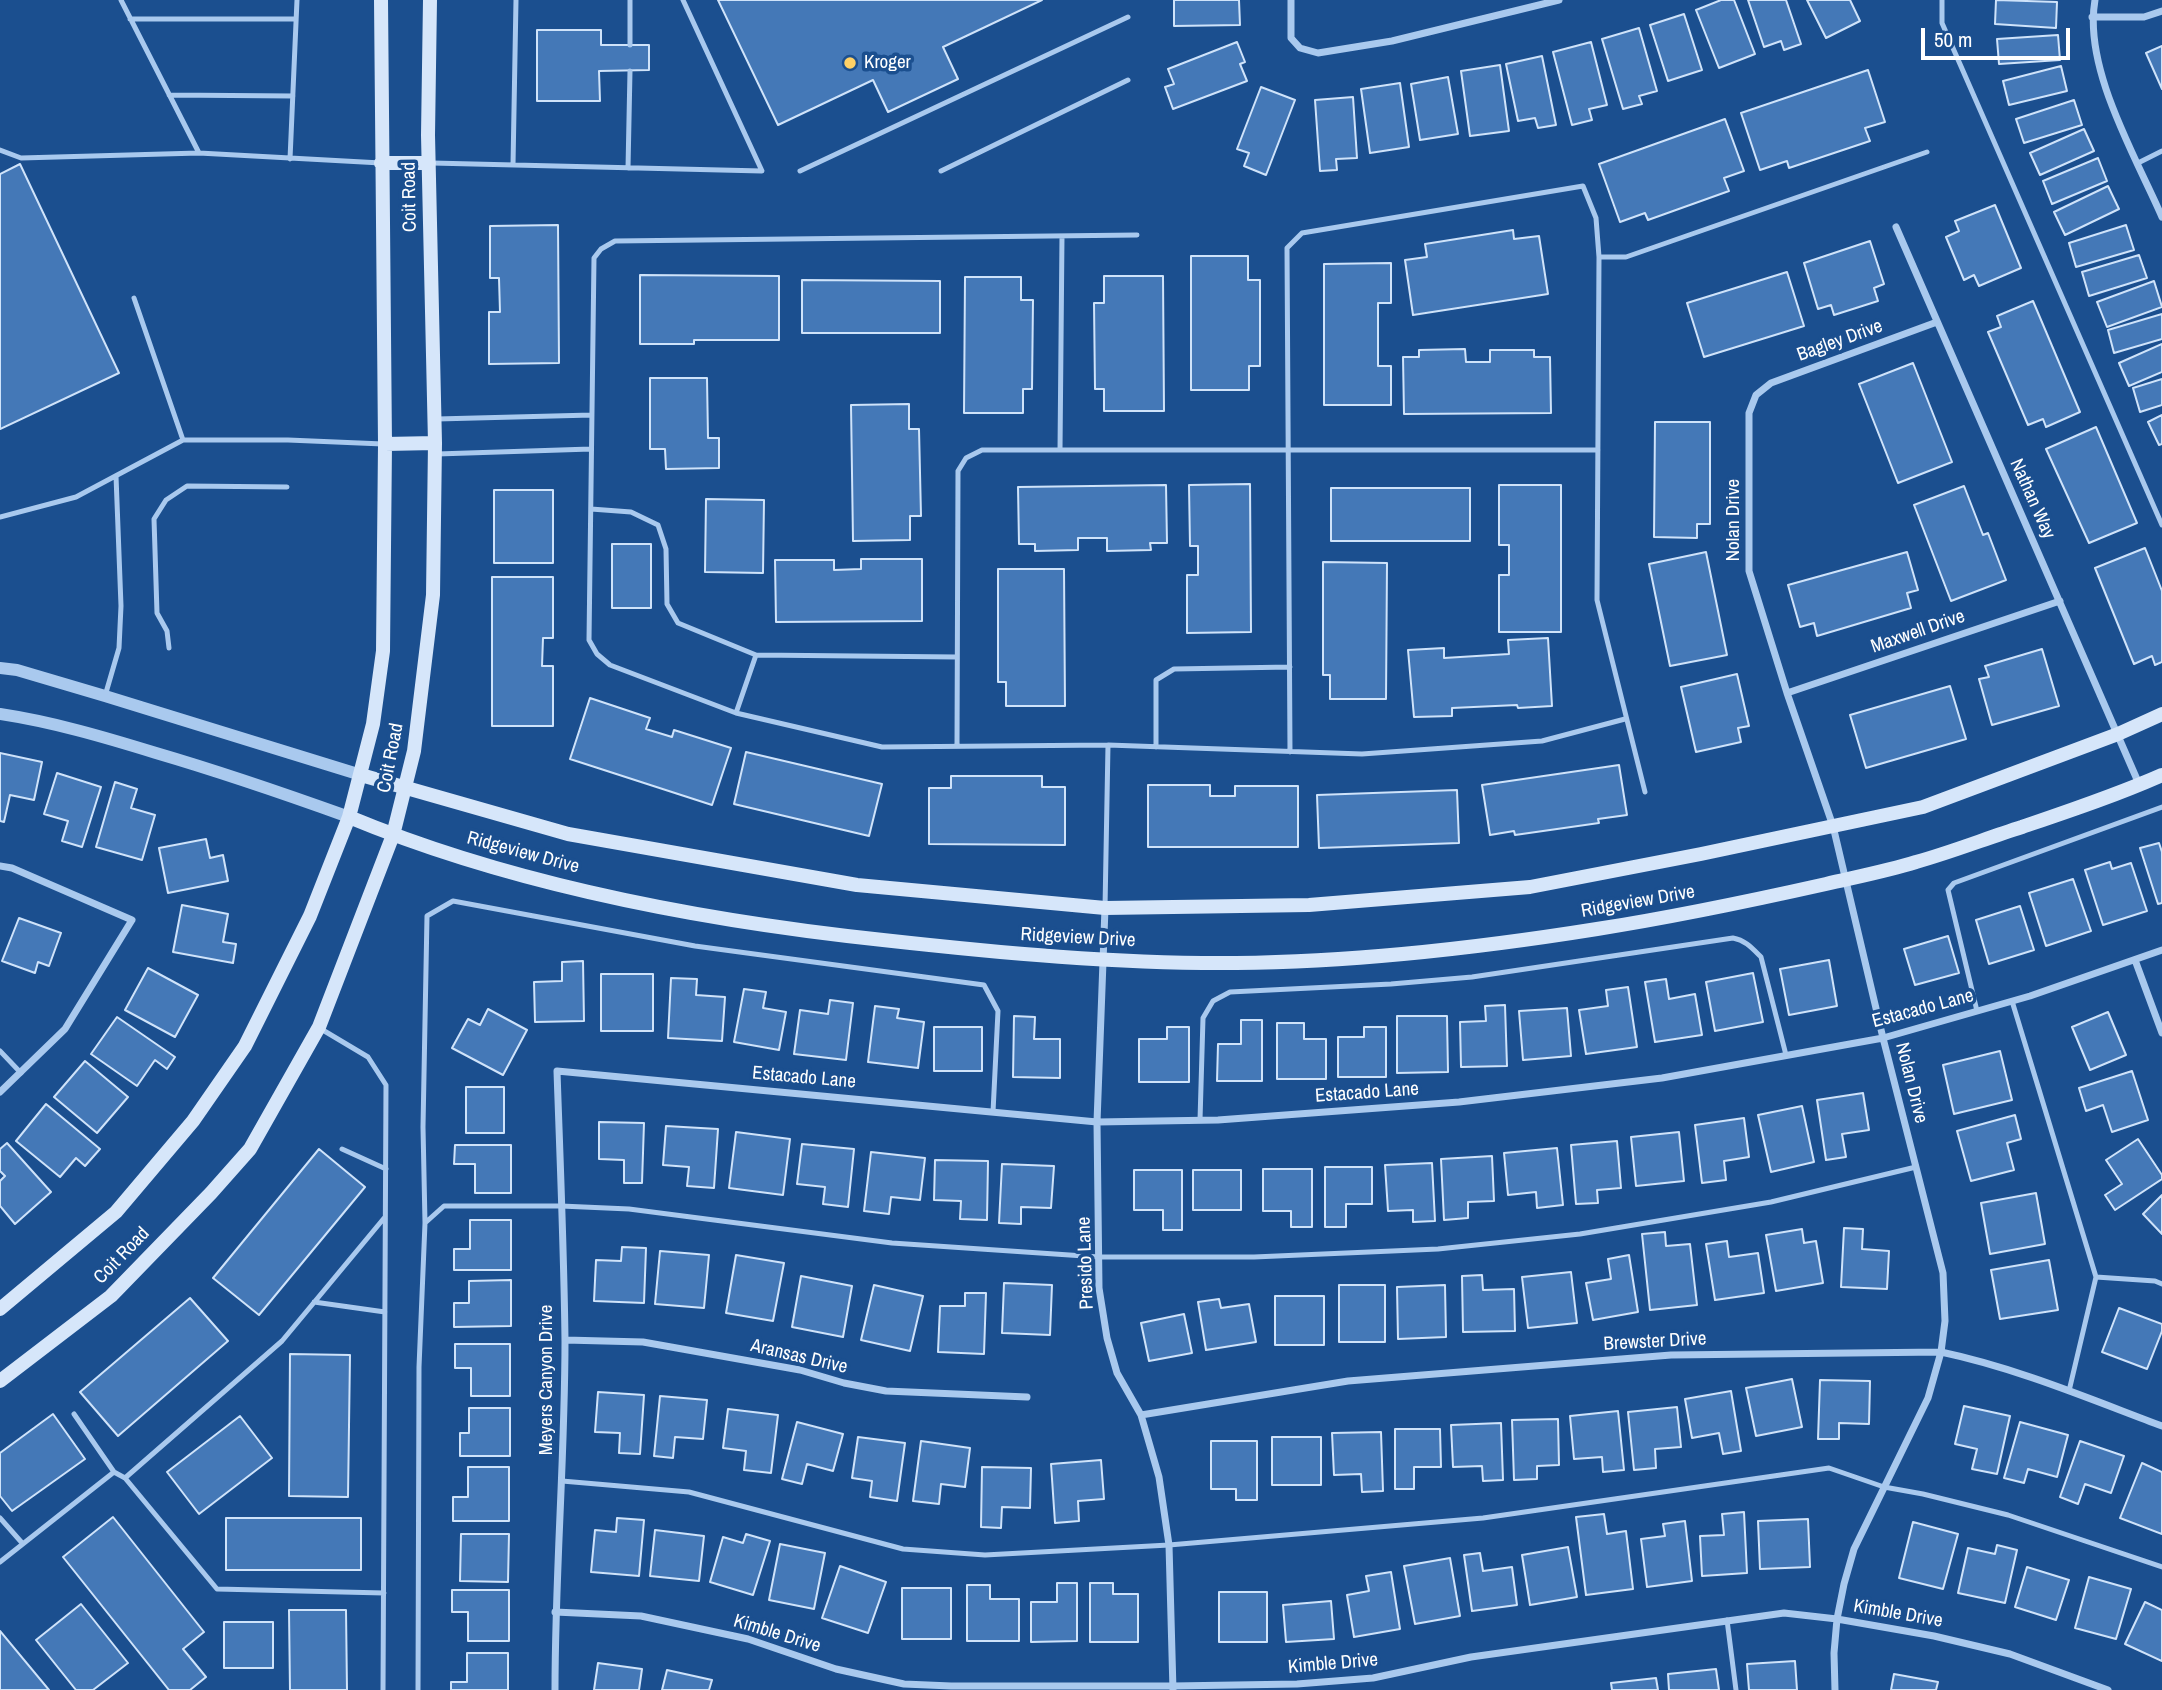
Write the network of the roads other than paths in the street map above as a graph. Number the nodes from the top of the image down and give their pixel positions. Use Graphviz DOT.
graph roads {
  1 [pos="121,0"];
  2 [pos="297,0"];
  3 [pos="381,0"];
  4 [pos="430,0"];
  5 [pos="516,0"];
  6 [pos="630,0"];
  7 [pos="683,0"];
  8 [pos="1291,0"];
  9 [pos="1559,0"];
  10 [pos="1942,0"];
  11 [pos="2095,0"];
  12 [pos="2162,11"];
  13 [pos="1128,17"];
  14 [pos="2092,17"];
  15 [pos="130,19"];
  16 [pos="296,19"];
  17 [pos="630,45"];
  18 [pos="630,71"];
  19 [pos="1128,80"];
  20 [pos="169,95"];
  21 [pos="293,96"];
  22 [pos="0,150"];
  23 [pos="2162,151"];
  24 [pos="1927,152"];
  25 [pos="199,153"];
  26 [pos="290,159"];
  27 [pos="381,163"];
  28 [pos="429,163"];
  29 [pos="2138,163"];
  30 [pos="513,165"];
  31 [pos="628,168"];
  32 [pos="800,171"];
  33 [pos="941,171"];
  34 [pos="2162,217"];
  35 [pos="1896,227"];
  36 [pos="1137,235"];
  37 [pos="1062,236"];
  38 [pos="1599,257"];
  39 [pos="134,298"];
  40 [pos="1937,322"];
  41 [pos="1756,395"];
  42 [pos="592,415"];
  43 [pos="434,419"];
  44 [pos="183,440"];
  45 [pos="384,444"];
  46 [pos="435,449"];
  47 [pos="592,449"];
  48 [pos="1060,450"];
  49 [pos="1289,450"];
  50 [pos="1598,450"];
  51 [pos="116,476"];
  52 [pos="287,488"];
  53 [pos="591,509"];
  54 [pos="0,517"];
  55 [pos="2162,525"];
  56 [pos="2060,601"];
  57 [pos="169,648"];
  58 [pos="757,655"];
  59 [pos="957,657"];
  60 [pos="1290,667"];
  61 [pos="0,668"];
  62 [pos="1787,693"];
  63 [pos="105,696"];
  64 [pos="736,713"];
  65 [pos="0,714"];
  66 [pos="2162,714"];
  67 [pos="1625,719"];
  68 [pos="2118,734"];
  69 [pos="1108,745"];
  70 [pos="957,746"];
  71 [pos="1156,747"];
  72 [pos="1290,752"];
  73 [pos="361,775"];
  74 [pos="2162,775"];
  75 [pos="2139,785"];
  76 [pos="406,789"];
  77 [pos="1645,792"];
  78 [pos="2162,807"];
  79 [pos="349,817"];
  80 [pos="1833,826"];
  81 [pos="393,835"];
  82 [pos="0,866"];
  83 [pos="1845,879"];
  84 [pos="1105,908"];
  85 [pos="2162,950"];
  86 [pos="1103,960"];
  87 [pos="2135,960"];
  88 [pos="2012,1001"];
  89 [pos="1977,1011"];
  90 [pos="319,1027"];
  91 [pos="2162,1033"];
  92 [pos="1883,1038"];
  93 [pos="0,1051"];
  94 [pos="1786,1055"];
  95 [pos="557,1071"];
  96 [pos="21,1073"];
  97 [pos="0,1093"];
  98 [pos="993,1112"];
  99 [pos="1200,1120"];
  100 [pos="1097,1122"];
  101 [pos="342,1149"];
  102 [pos="1916,1167"];
  103 [pos="386,1169"];
  104 [pos="561,1206"];
  105 [pos="385,1217"];
  106 [pos="425,1223"];
  107 [pos="1099,1258"];
  108 [pos="2096,1277"];
  109 [pos="2162,1284"];
  110 [pos="314,1302"];
  111 [pos="0,1310"];
  112 [pos="385,1312"];
  113 [pos="565,1340"];
  114 [pos="1941,1352"];
  115 [pos="0,1381"];
  116 [pos="2069,1391"];
  117 [pos="1027,1397"];
  118 [pos="74,1414"];
  119 [pos="1141,1415"];
  120 [pos="2162,1426"];
  121 [pos="114,1472"];
  122 [pos="125,1478"];
  123 [pos="562,1481"];
  124 [pos="1884,1487"];
  125 [pos="0,1518"];
  126 [pos="23,1544"];
  127 [pos="1169,1545"];
  128 [pos="0,1562"];
  129 [pos="2162,1567"];
  130 [pos="384,1593"];
  131 [pos="555,1612"];
  132 [pos="1837,1619"];
  133 [pos="1727,1620"];
  134 [pos="1173,1688"];
  135 [pos="383,1690"];
  136 [pos="418,1690"];
  137 [pos="555,1690"];
  138 [pos="1737,1690"];
  139 [pos="1835,1690"];
  140 [pos="2108,1690"];
  1 -- 15 [label="lane"];
  2 -- 16 [label="lane"];
  3 -- 27 [label="main road, Coit Road"];
  4 -- 28 [label="main road, Coit Road"];
  5 -- 30 [label="lane"];
  6 -- 17 [label="lane"];
  7 -- 31 [label="lane"];
  8 -- 9 [label="street"];
  10 -- 55 [label="lane"];
  11 -- 14 [label="street"];
  12 -- 14 [label="street"];
  13 -- 32 [label="lane"];
  14 -- 29 [label="street"];
  15 -- 16 [label="lane"];
  15 -- 20 [label="lane"];
  16 -- 21 [label="lane"];
  18 -- 31 [label="lane"];
  19 -- 33 [label="lane"];
  20 -- 21 [label="lane"];
  20 -- 25 [label="lane"];
  21 -- 26 [label="lane"];
  22 -- 25 [label="lane"];
  23 -- 29 [label="lane"];
  24 -- 38 [label="lane"];
  25 -- 26 [label="lane"];
  26 -- 27 [label="lane"];
  27 -- 28 [label="main road"];
  27 -- 45 [label="main road, Coit Road"];
  28 -- 30 [label="lane"];
  28 -- 43 [label="main road, Coit Road"];
  29 -- 34 [label="street"];
  30 -- 31 [label="lane"];
  35 -- 40 [label="street, Nathan Way"];
  36 -- 37 [label="lane"];
  37 -- 42 [label="lane"];
  37 -- 48 [label="lane"];
  38 -- 49 [label="lane"];
  38 -- 50 [label="lane"];
  39 -- 44 [label="lane"];
  40 -- 41 [label="street, Bagley Drive"];
  40 -- 56 [label="street, Nathan Way"];
  41 -- 62 [label="street, Nolan Drive"];
  42 -- 43 [label="lane"];
  42 -- 47 [label="lane"];
  43 -- 46 [label="main road, Coit Road"];
  44 -- 45 [label="lane"];
  44 -- 51 [label="lane"];
  45 -- 46 [label="main road"];
  45 -- 73 [label="main road, Coit Road"];
  46 -- 47 [label="lane"];
  46 -- 76 [label="main road, Coit Road"];
  47 -- 53 [label="lane"];
  48 -- 49 [label="lane"];
  48 -- 59 [label="lane"];
  49 -- 50 [label="lane"];
  49 -- 60 [label="lane"];
  50 -- 67 [label="lane"];
  51 -- 54 [label="lane"];
  51 -- 63 [label="lane"];
  52 -- 57 [label="lane"];
  53 -- 58 [label="lane"];
  53 -- 64 [label="lane"];
  56 -- 62 [label="street, Maxwell Drive"];
  56 -- 68 [label="street, Nathan Way"];
  58 -- 59 [label="lane"];
  58 -- 64 [label="lane"];
  59 -- 70 [label="lane"];
  60 -- 71 [label="lane"];
  60 -- 72 [label="lane"];
  61 -- 63 [label="street, Ridgeview Drive"];
  62 -- 80 [label="street, Nolan Drive"];
  63 -- 73 [label="street, Ridgeview Drive"];
  64 -- 70 [label="lane"];
  65 -- 79 [label="street, Ridgeview Drive"];
  66 -- 68 [label="main road, Ridgeview Drive"];
  67 -- 72 [label="lane"];
  67 -- 77 [label="lane"];
  68 -- 75 [label="street, Nathan Way"];
  68 -- 80 [label="main road, Ridgeview Drive"];
  69 -- 70 [label="lane"];
  69 -- 71 [label="lane"];
  69 -- 84 [label="lane"];
  71 -- 72 [label="lane"];
  73 -- 76 [label="main road, Ridgeview Drive"];
  73 -- 79 [label="main road, Coit Road"];
  74 -- 75 [label="main road, Ridgeview Drive"];
  75 -- 83 [label="main road, Ridgeview Drive"];
  76 -- 81 [label="main road, Coit Road"];
  76 -- 84 [label="main road, Ridgeview Drive"];
  78 -- 89 [label="lane"];
  79 -- 81 [label="main road, Ridgeview Drive"];
  79 -- 111 [label="main road, Coit Road"];
  80 -- 83 [label="street, Nolan Drive"];
  80 -- 84 [label="main road, Ridgeview Drive"];
  81 -- 86 [label="main road, Ridgeview Drive"];
  81 -- 90 [label="main road, Coit Road"];
  82 -- 96 [label="street"];
  83 -- 86 [label="main road, Ridgeview Drive"];
  83 -- 92 [label="street, Nolan Drive"];
  84 -- 86 [label="street, Presido Lane"];
  85 -- 87 [label="street, Estacado Lane"];
  86 -- 100 [label="street, Presido Lane"];
  87 -- 88 [label="street, Estacado Lane"];
  87 -- 91 [label="street"];
  88 -- 89 [label="street, Estacado Lane"];
  88 -- 108 [label="lane"];
  89 -- 92 [label="street, Estacado Lane"];
  90 -- 103 [label="lane"];
  90 -- 115 [label="main road, Coit Road"];
  92 -- 94 [label="street, Estacado Lane"];
  92 -- 102 [label="street, Nolan Drive"];
  93 -- 96 [label="lane"];
  94 -- 99 [label="street, Estacado Lane"];
  94 -- 99 [label="lane"];
  95 -- 98 [label="street, Estacado Lane"];
  95 -- 104 [label="street, Meyers Canyon Drive"];
  96 -- 97 [label="street"];
  98 -- 100 [label="street, Estacado Lane"];
  98 -- 106 [label="lane"];
  99 -- 100 [label="street, Estacado Lane"];
  100 -- 107 [label="street, Presido Lane"];
  101 -- 103 [label="lane"];
  102 -- 107 [label="lane"];
  102 -- 114 [label="street, Nolan Drive"];
  103 -- 105 [label="lane"];
  104 -- 106 [label="lane"];
  104 -- 107 [label="lane"];
  104 -- 113 [label="street, Meyers Canyon Drive"];
  105 -- 110 [label="lane"];
  105 -- 112 [label="lane"];
  106 -- 136 [label="lane"];
  107 -- 119 [label="street, Presido Lane"];
  108 -- 109 [label="lane"];
  108 -- 116 [label="lane"];
  110 -- 112 [label="lane"];
  110 -- 122 [label="lane"];
  112 -- 130 [label="lane"];
  113 -- 117 [label="street, Aransas Drive"];
  113 -- 123 [label="street, Meyers Canyon Drive"];
  114 -- 116 [label="street, Brewster Drive"];
  114 -- 119 [label="street, Brewster Drive"];
  114 -- 124 [label="street, Nolan Drive"];
  116 -- 120 [label="street, Brewster Drive"];
  118 -- 121 [label="lane"];
  119 -- 127 [label="street, Presido Lane"];
  121 -- 122 [label="lane"];
  121 -- 126 [label="lane"];
  122 -- 130 [label="lane"];
  123 -- 127 [label="lane"];
  123 -- 131 [label="street, Meyers Canyon Drive"];
  124 -- 127 [label="lane"];
  124 -- 129 [label="lane"];
  124 -- 132 [label="street, Nolan Drive"];
  125 -- 126 [label="lane"];
  126 -- 128 [label="lane"];
  127 -- 134 [label="street, Presido Lane"];
  130 -- 135 [label="lane"];
  131 -- 134 [label="street, Kimble Drive"];
  131 -- 137 [label="street, Meyers Canyon Drive"];
  132 -- 133 [label="street, Kimble Drive"];
  132 -- 139 [label="street, Nolan Drive"];
  132 -- 140 [label="street, Kimble Drive"];
  133 -- 134 [label="street, Kimble Drive"];
  133 -- 138 [label="lane"];
}
